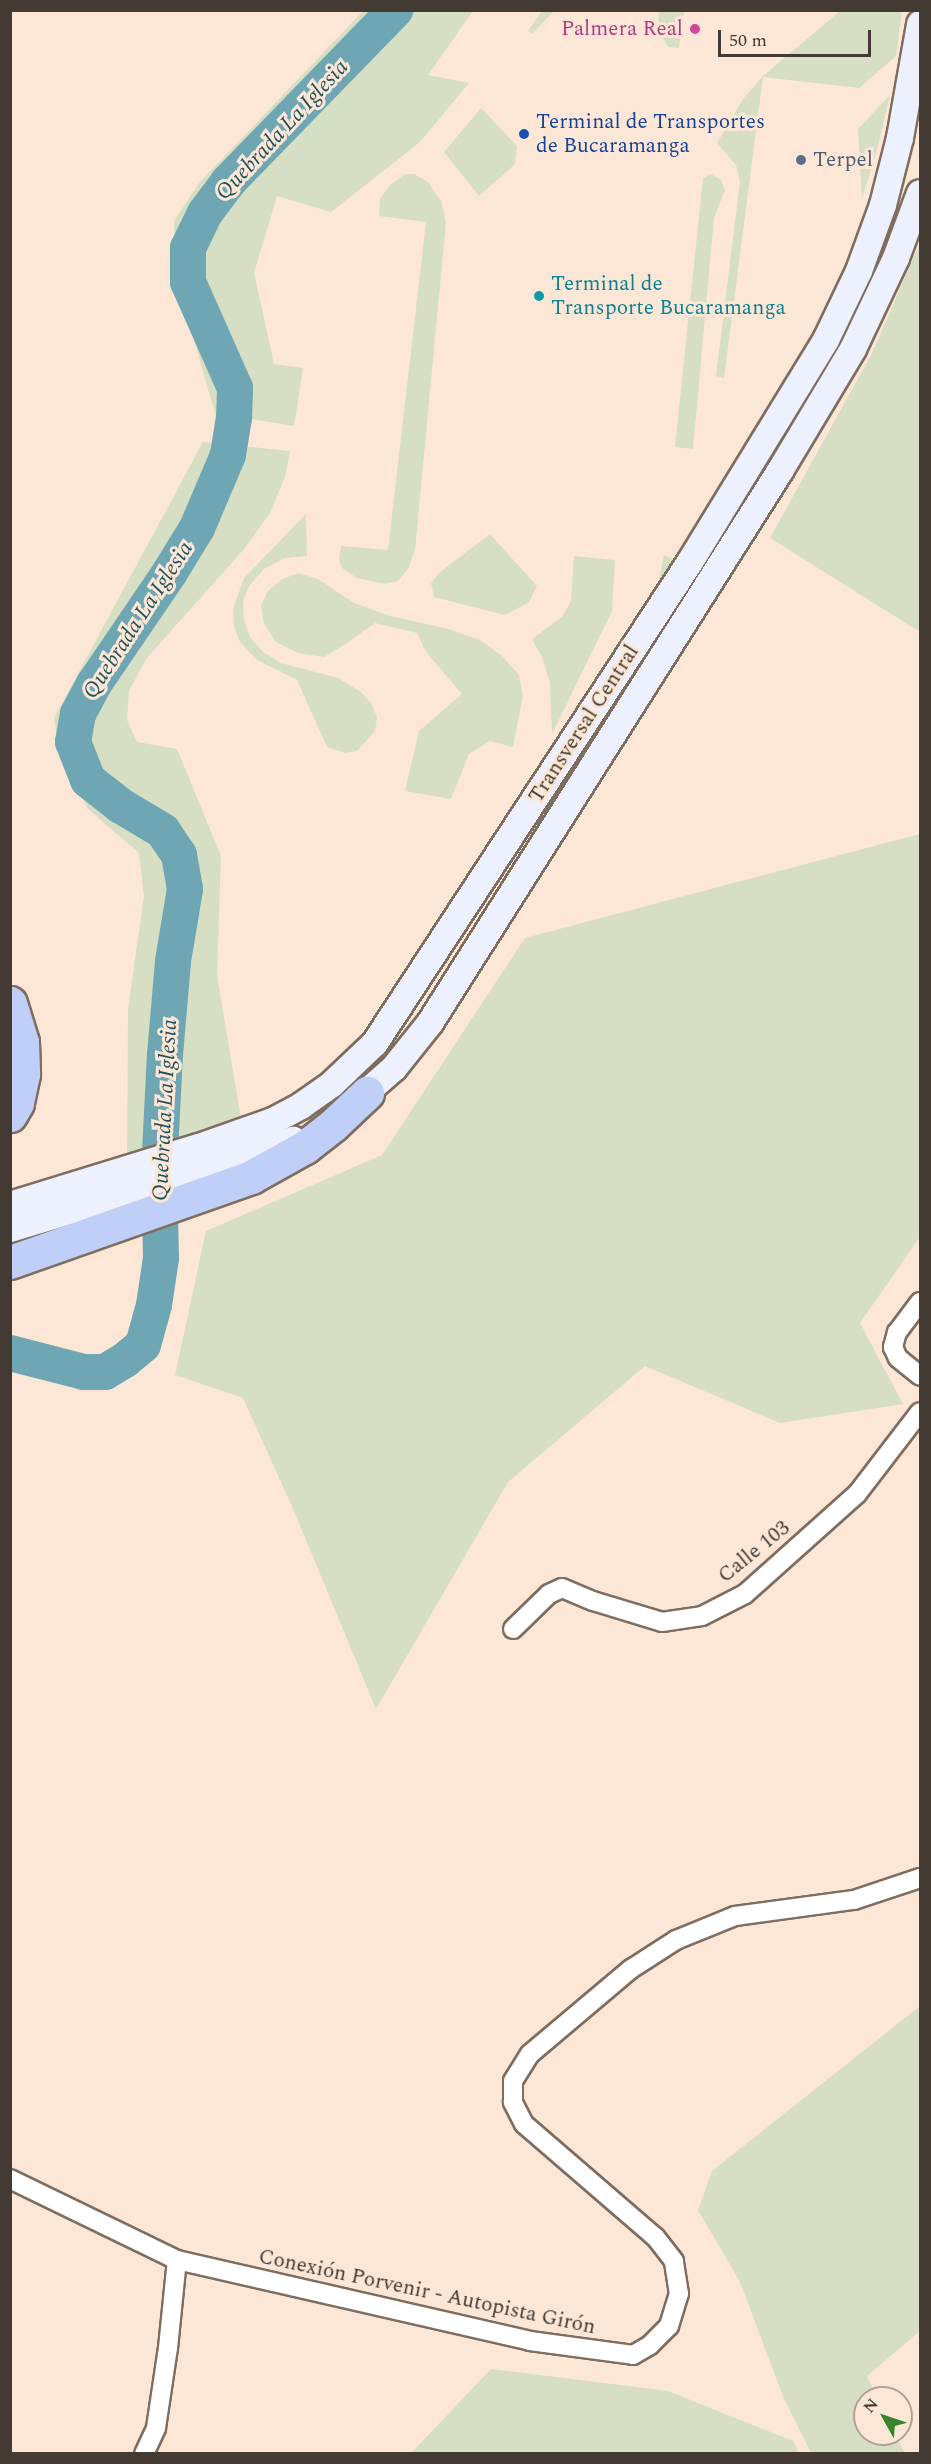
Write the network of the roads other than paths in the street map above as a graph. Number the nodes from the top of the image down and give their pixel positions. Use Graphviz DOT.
graph roads {
  1 [pos="921,24"];
  2 [pos="921,193"];
  3 [pos="10,1004"];
  4 [pos="367,1093"];
  5 [pos="10,1115"];
  6 [pos="200,1172"];
  7 [pos="128,1194"];
  8 [pos="10,1205"];
  9 [pos="10,1229"];
  10 [pos="10,1262"];
  11 [pos="921,1302"];
  12 [pos="921,1376"];
  13 [pos="921,1412"];
  14 [pos="513,1629"];
  15 [pos="921,1878"];
  16 [pos="10,2179"];
  17 [pos="177,2260"];
  18 [pos="144,2454"];
  1 -- 6 [label="main road, Transversal Central"];
  2 -- 4 [label="main road, Transversal Central"];
  3 -- 5 [label="highway"];
  4 -- 6 [label="highway"];
  6 -- 7 [label="highway"];
  6 -- 7 [label="main road, Transversal Central"];
  7 -- 8 [label="main road, Transversal Central"];
  7 -- 9 [label="main road, Transversal Central"];
  7 -- 10 [label="highway"];
  11 -- 12 [label="street"];
  13 -- 14 [label="street, Calle 103"];
  15 -- 17 [label="street, Conexión Porvenir - Autopista Girón"];
  16 -- 17 [label="street, Conexión Porvenir - Autopista Girón"];
  17 -- 18 [label="street"];
}
